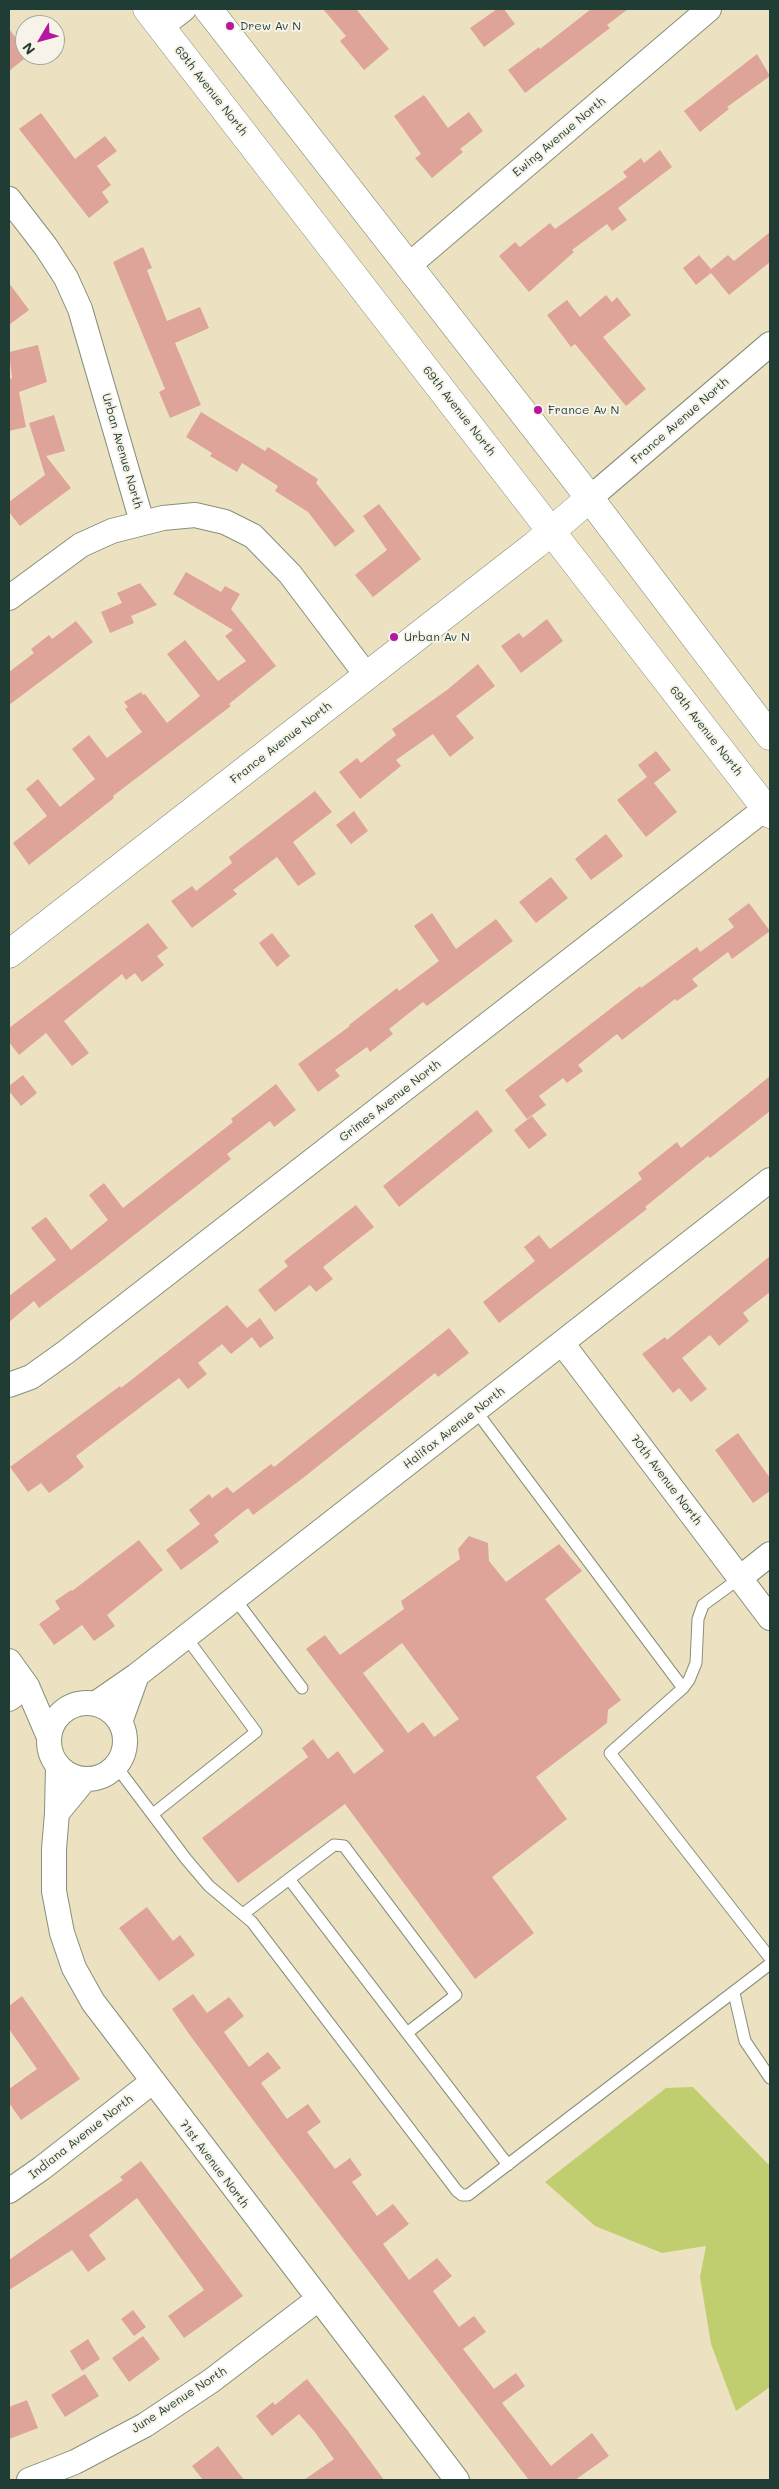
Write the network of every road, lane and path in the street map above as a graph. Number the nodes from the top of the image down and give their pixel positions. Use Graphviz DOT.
graph roads {
  1 [pos="184,9"];
  2 [pos="208,9"];
  3 [pos="709,9"];
  4 [pos="154,18"];
  5 [pos="13,213"];
  6 [pos="408,266"];
  7 [pos="770,344"];
  8 [pos="590,498"];
  9 [pos="142,522"];
  10 [pos="552,531"];
  11 [pos="9,598"];
  12 [pos="367,676"];
  13 [pos="770,736"];
  14 [pos="768,811"];
  15 [pos="9,954"];
  16 [pos="770,1180"];
  17 [pos="562,1343"];
  18 [pos="9,1385"];
  19 [pos="476,1411"];
  20 [pos="770,1554"];
  21 [pos="740,1578"];
  22 [pos="234,1600"];
  23 [pos="770,1618"];
  24 [pos="186,1638"];
  25 [pos="9,1661"];
  26 [pos="137,1675"];
  27 [pos="302,1688"];
  28 [pos="683,1688"];
  29 [pos="18,1692"];
  30 [pos="95,1704"];
  31 [pos="69,1708"];
  32 [pos="120,1722"];
  33 [pos="49,1737"];
  34 [pos="58,1766"];
  35 [pos="116,1766"];
  36 [pos="85,1779"];
  37 [pos="57,1813"];
  38 [pos="152,1814"];
  39 [pos="289,1879"];
  40 [pos="243,1914"];
  41 [pos="770,1958"];
  42 [pos="770,1964"];
  43 [pos="734,1993"];
  44 [pos="407,2034"];
  45 [pos="770,2078"];
  46 [pos="152,2082"];
  47 [pos="508,2165"];
  48 [pos="9,2191"];
  49 [pos="317,2300"];
  50 [pos="28,2480"];
  51 [pos="457,2480"];
  1 -- 4 [label="street"];
  2 -- 6 [label="street"];
  3 -- 6 [label="street, Ewing Avenue North"];
  4 -- 10 [label="street, 69th Avenue North"];
  5 -- 9 [label="street, Urban Avenue North"];
  6 -- 8 [label="street"];
  7 -- 8 [label="street, France Avenue North"];
  8 -- 10 [label="street, France Avenue North"];
  8 -- 13 [label="street"];
  9 -- 11 [label="street"];
  9 -- 12 [label="street, Urban Avenue North"];
  10 -- 12 [label="street, France Avenue North"];
  10 -- 14 [label="street, 69th Avenue North"];
  12 -- 15 [label="street, France Avenue North"];
  14 -- 18 [label="street, Grimes Avenue North"];
  16 -- 17 [label="street, Halifax Avenue North"];
  17 -- 19 [label="street, Halifax Avenue North"];
  17 -- 21 [label="street, 70th Avenue North"];
  19 -- 22 [label="street, Halifax Avenue North"];
  19 -- 28 [label="lane"];
  20 -- 21 [label="street"];
  21 -- 23 [label="street, 70th Avenue North"];
  21 -- 28 [label="lane"];
  22 -- 24 [label="street, Halifax Avenue North"];
  22 -- 27 [label="lane"];
  24 -- 26 [label="street, Halifax Avenue North"];
  24 -- 38 [label="lane"];
  25 -- 29 [label="street"];
  26 -- 30 [label="street, Halifax Avenue North"];
  26 -- 32 [label="street"];
  28 -- 41 [label="lane"];
  29 -- 31 [label="street"];
  29 -- 33 [label="street"];
  30 -- 31 [label="street"];
  30 -- 32 [label="street"];
  31 -- 33 [label="street"];
  32 -- 35 [label="street"];
  33 -- 34 [label="street"];
  34 -- 36 [label="street"];
  34 -- 37 [label="street, 71st Avenue North"];
  35 -- 36 [label="street"];
  35 -- 38 [label="lane"];
  36 -- 37 [label="street"];
  37 -- 46 [label="street, 71st Avenue North"];
  38 -- 40 [label="lane"];
  39 -- 40 [label="lane"];
  39 -- 44 [label="lane"];
  39 -- 44 [label="lane"];
  40 -- 47 [label="lane"];
  42 -- 43 [label="lane"];
  43 -- 45 [label="lane"];
  43 -- 47 [label="lane"];
  44 -- 47 [label="lane"];
  46 -- 48 [label="street, Indiana Avenue North"];
  46 -- 49 [label="street, 71st Avenue North"];
  49 -- 50 [label="street, June Avenue North"];
  49 -- 51 [label="street, 71st Avenue North"];
}
